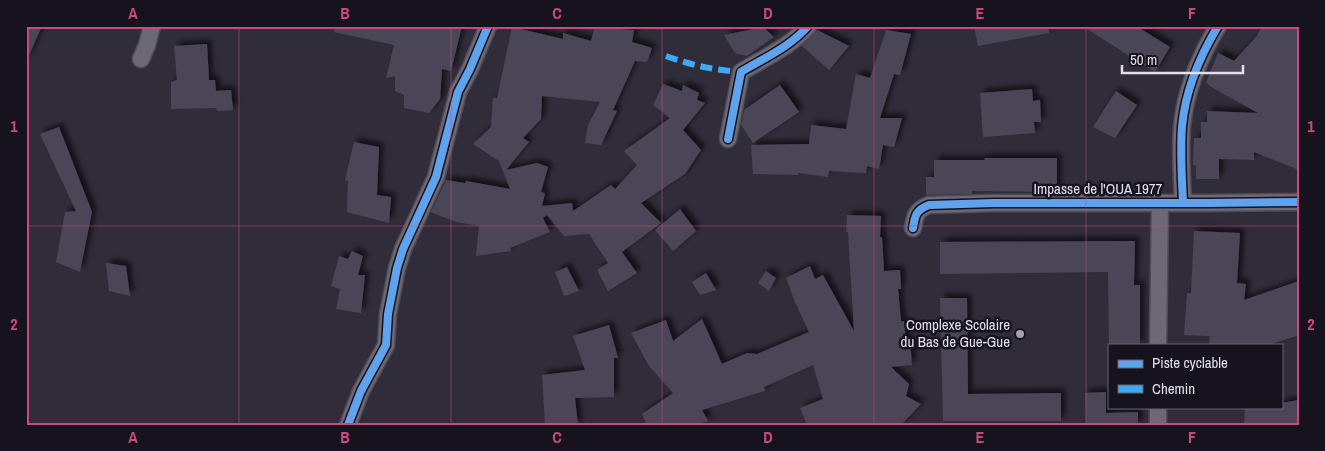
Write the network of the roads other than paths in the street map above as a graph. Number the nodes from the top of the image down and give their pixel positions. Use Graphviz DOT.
graph roads {
  1 [pos="152,26"];
  2 [pos="488,26"];
  3 [pos="808,26"];
  4 [pos="1218,26"];
  5 [pos="141,59"];
  6 [pos="728,139"];
  7 [pos="1299,202"];
  8 [pos="1183,203"];
  9 [pos="1160,204"];
  10 [pos="913,228"];
  11 [pos="1158,344"];
  12 [pos="1158,408"];
  13 [pos="348,425"];
  14 [pos="1158,425"];
  1 -- 5 [label="street"];
  2 -- 13 [label="street"];
  3 -- 6 [label="street"];
  4 -- 8 [label="street"];
  7 -- 8 [label="street, Impasse de l'OUA 1977"];
  8 -- 9 [label="street, Impasse de l'OUA 1977"];
  9 -- 10 [label="street, Impasse de l'OUA 1977"];
  9 -- 11 [label="street"];
  12 -- 14 [label="street"];
}
